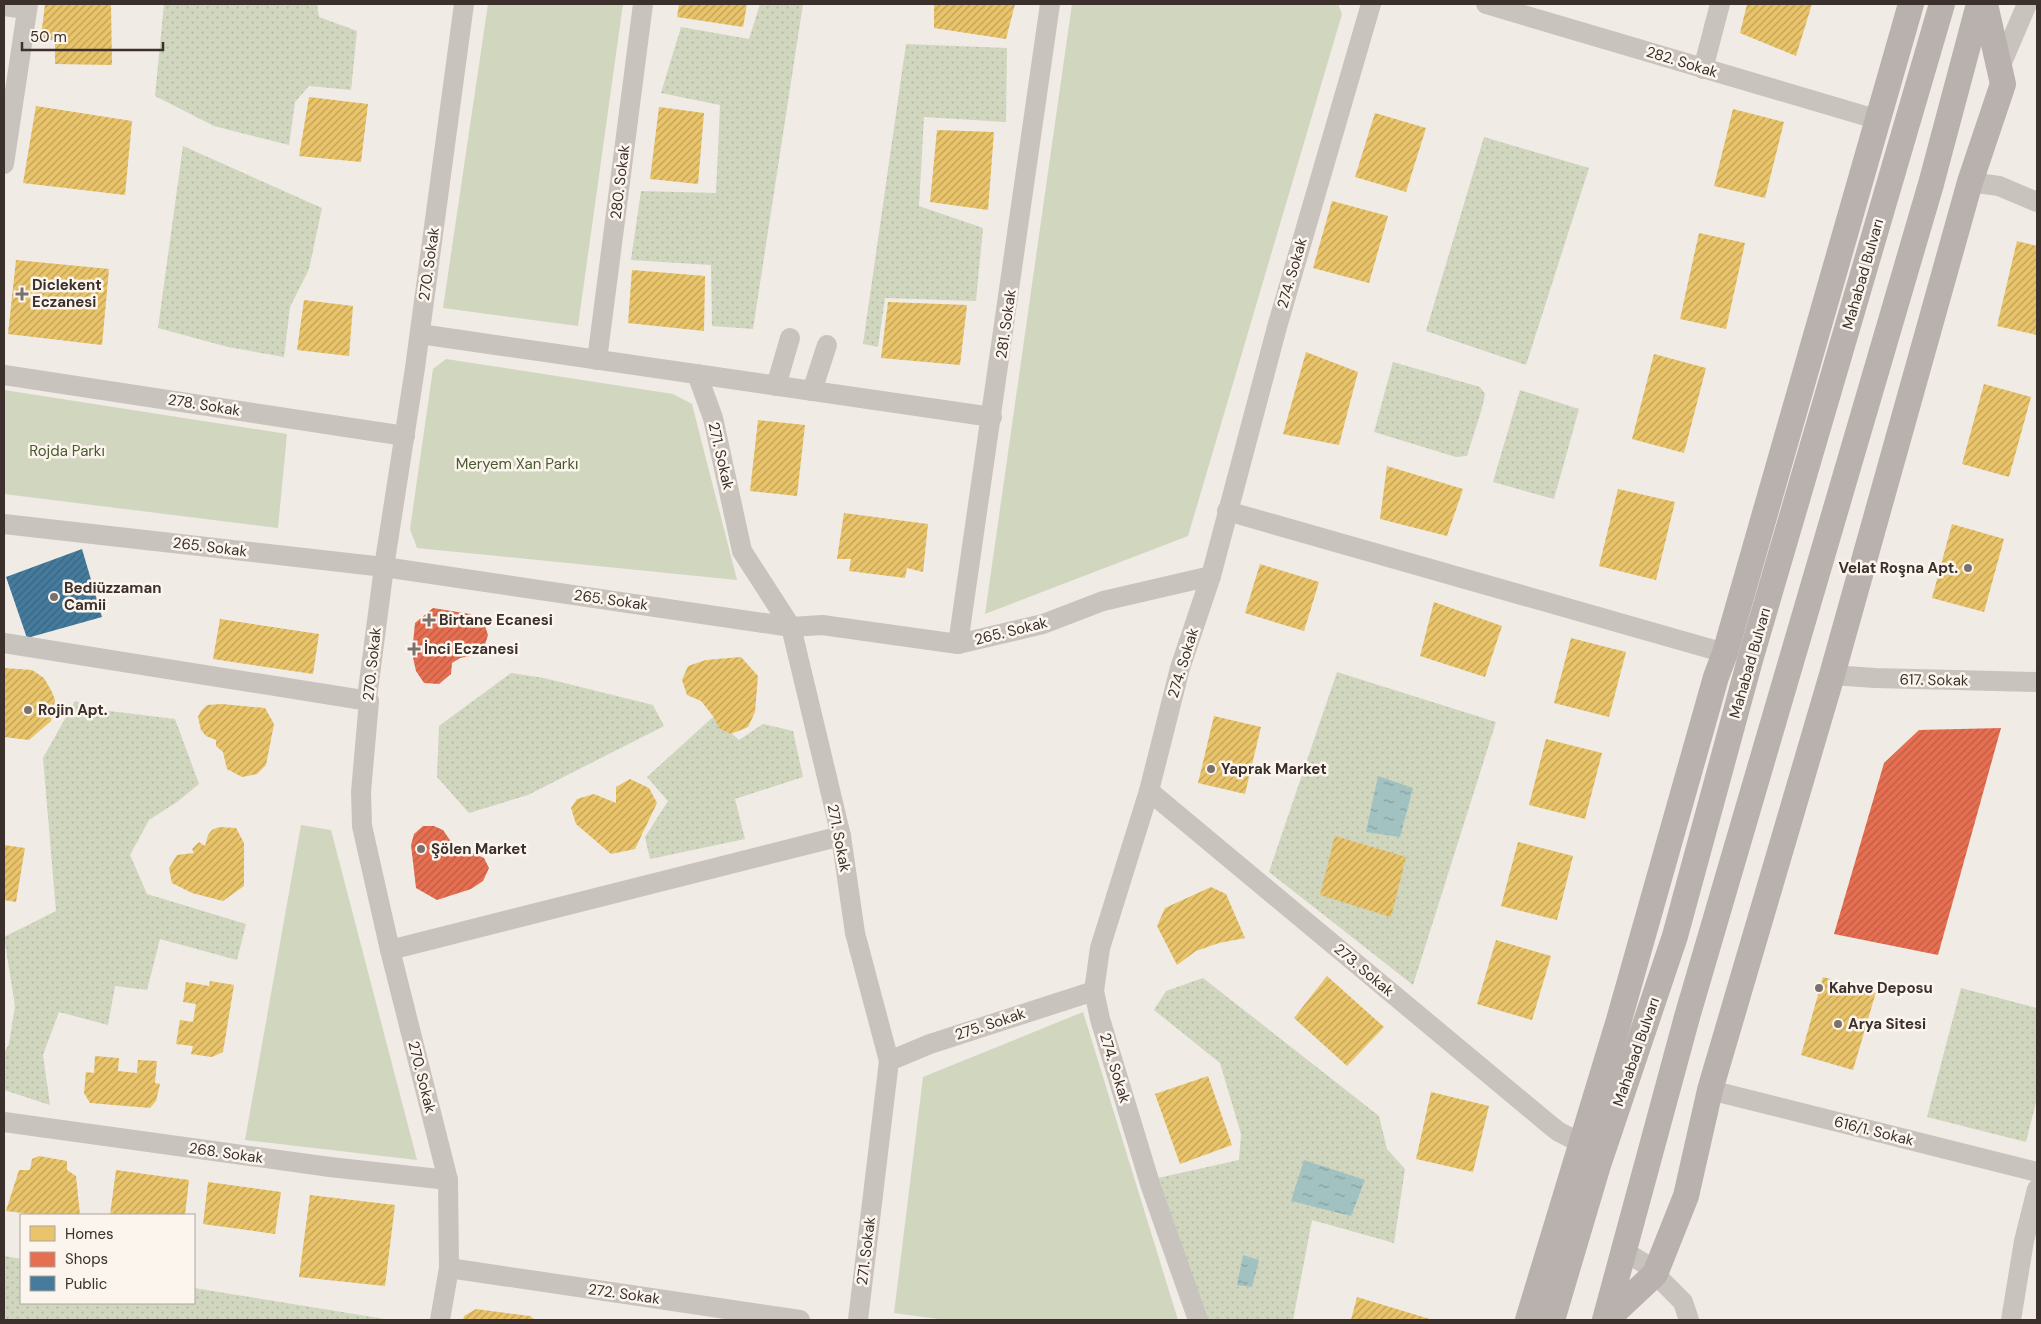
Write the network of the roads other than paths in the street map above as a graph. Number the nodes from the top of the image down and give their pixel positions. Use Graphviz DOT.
graph roads {
  1 [pos="464,4"];
  2 [pos="643,4"];
  3 [pos="1050,4"];
  4 [pos="1372,4"];
  5 [pos="1486,4"];
  6 [pos="1720,4"];
  7 [pos="1911,4"];
  8 [pos="1942,4"];
  9 [pos="1979,4"];
  10 [pos="1985,4"];
  11 [pos="2027,4"];
  12 [pos="4,6"];
  13 [pos="28,6"];
  14 [pos="2000,68"];
  15 [pos="1703,69"];
  16 [pos="9,93"];
  17 [pos="1878,120"];
  18 [pos="4,164"];
  19 [pos="1970,182"];
  20 [pos="2037,202"];
  21 [pos="420,334"];
  22 [pos="790,338"];
  23 [pos="827,345"];
  24 [pos="597,360"];
  25 [pos="697,374"];
  26 [pos="4,375"];
  27 [pos="776,386"];
  28 [pos="812,391"];
  29 [pos="992,417"];
  30 [pos="405,436"];
  31 [pos="1227,511"];
  32 [pos="4,524"];
  33 [pos="384,567"];
  34 [pos="1211,576"];
  35 [pos="791,627"];
  36 [pos="4,643"];
  37 [pos="958,644"];
  38 [pos="1725,653"];
  39 [pos="1832,675"];
  40 [pos="2037,682"];
  41 [pos="369,701"];
  42 [pos="1148,791"];
  43 [pos="841,836"];
  44 [pos="390,950"];
  45 [pos="1094,991"];
  46 [pos="888,1061"];
  47 [pos="1710,1090"];
  48 [pos="4,1122"];
  49 [pos="1583,1144"];
  50 [pos="2037,1172"];
  51 [pos="448,1180"];
  52 [pos="2037,1190"];
  53 [pos="1624,1251"];
  54 [pos="449,1268"];
  55 [pos="1655,1274"];
  56 [pos="440,1320"];
  57 [pos="800,1320"];
  58 [pos="858,1320"];
  59 [pos="1198,1320"];
  60 [pos="1528,1320"];
  61 [pos="1552,1320"];
  62 [pos="1606,1320"];
  63 [pos="1689,1320"];
  64 [pos="2011,1320"];
  1 -- 21 [label="street, 270. Sokak"];
  2 -- 24 [label="street, 280. Sokak"];
  3 -- 29 [label="street, 281. Sokak"];
  4 -- 31 [label="street, 274. Sokak"];
  5 -- 15 [label="street, 282. Sokak"];
  6 -- 15 [label="street"];
  7 -- 17 [label="main road"];
  8 -- 61 [label="main road, Mahabad Bulvarı"];
  9 -- 53 [label="main road"];
  10 -- 14 [label="main road"];
  11 -- 14 [label="street"];
  12 -- 13 [label="street"];
  13 -- 16 [label="street"];
  14 -- 19 [label="main road"];
  15 -- 17 [label="street, 282. Sokak"];
  16 -- 18 [label="street"];
  17 -- 38 [label="main road"];
  19 -- 20 [label="street"];
  19 -- 39 [label="main road"];
  21 -- 24 [label="street"];
  21 -- 30 [label="street, 270. Sokak"];
  22 -- 27 [label="street"];
  23 -- 28 [label="street"];
  24 -- 25 [label="street"];
  25 -- 27 [label="street"];
  25 -- 35 [label="street, 271. Sokak"];
  26 -- 30 [label="street, 278. Sokak"];
  27 -- 28 [label="street"];
  28 -- 29 [label="street"];
  29 -- 37 [label="street, 281. Sokak"];
  30 -- 33 [label="street, 270. Sokak"];
  31 -- 34 [label="street, 274. Sokak"];
  31 -- 38 [label="street"];
  32 -- 33 [label="street, 265. Sokak"];
  33 -- 35 [label="street, 265. Sokak"];
  33 -- 41 [label="street, 270. Sokak"];
  34 -- 37 [label="street, 265. Sokak"];
  34 -- 42 [label="street, 274. Sokak"];
  35 -- 37 [label="street, 265. Sokak"];
  35 -- 43 [label="street, 271. Sokak"];
  36 -- 41 [label="street"];
  38 -- 49 [label="main road"];
  39 -- 40 [label="street, 617. Sokak"];
  39 -- 47 [label="main road"];
  41 -- 44 [label="street, 270. Sokak"];
  42 -- 45 [label="street, 274. Sokak"];
  42 -- 49 [label="street, 273. Sokak"];
  43 -- 44 [label="street"];
  43 -- 46 [label="street, 271. Sokak"];
  44 -- 51 [label="street, 270. Sokak"];
  45 -- 46 [label="street, 275. Sokak"];
  45 -- 59 [label="street, 274. Sokak"];
  46 -- 58 [label="street, 271. Sokak"];
  47 -- 50 [label="street, 616/1. Sokak"];
  47 -- 55 [label="main road"];
  48 -- 51 [label="street, 268. Sokak"];
  49 -- 60 [label="main road"];
  51 -- 54 [label="street, 270. Sokak"];
  52 -- 64 [label="street"];
  53 -- 55 [label="street"];
  53 -- 62 [label="main road"];
  54 -- 56 [label="street, 270. Sokak"];
  54 -- 57 [label="street, 272. Sokak"];
  55 -- 62 [label="main road"];
  55 -- 63 [label="street"];
}
